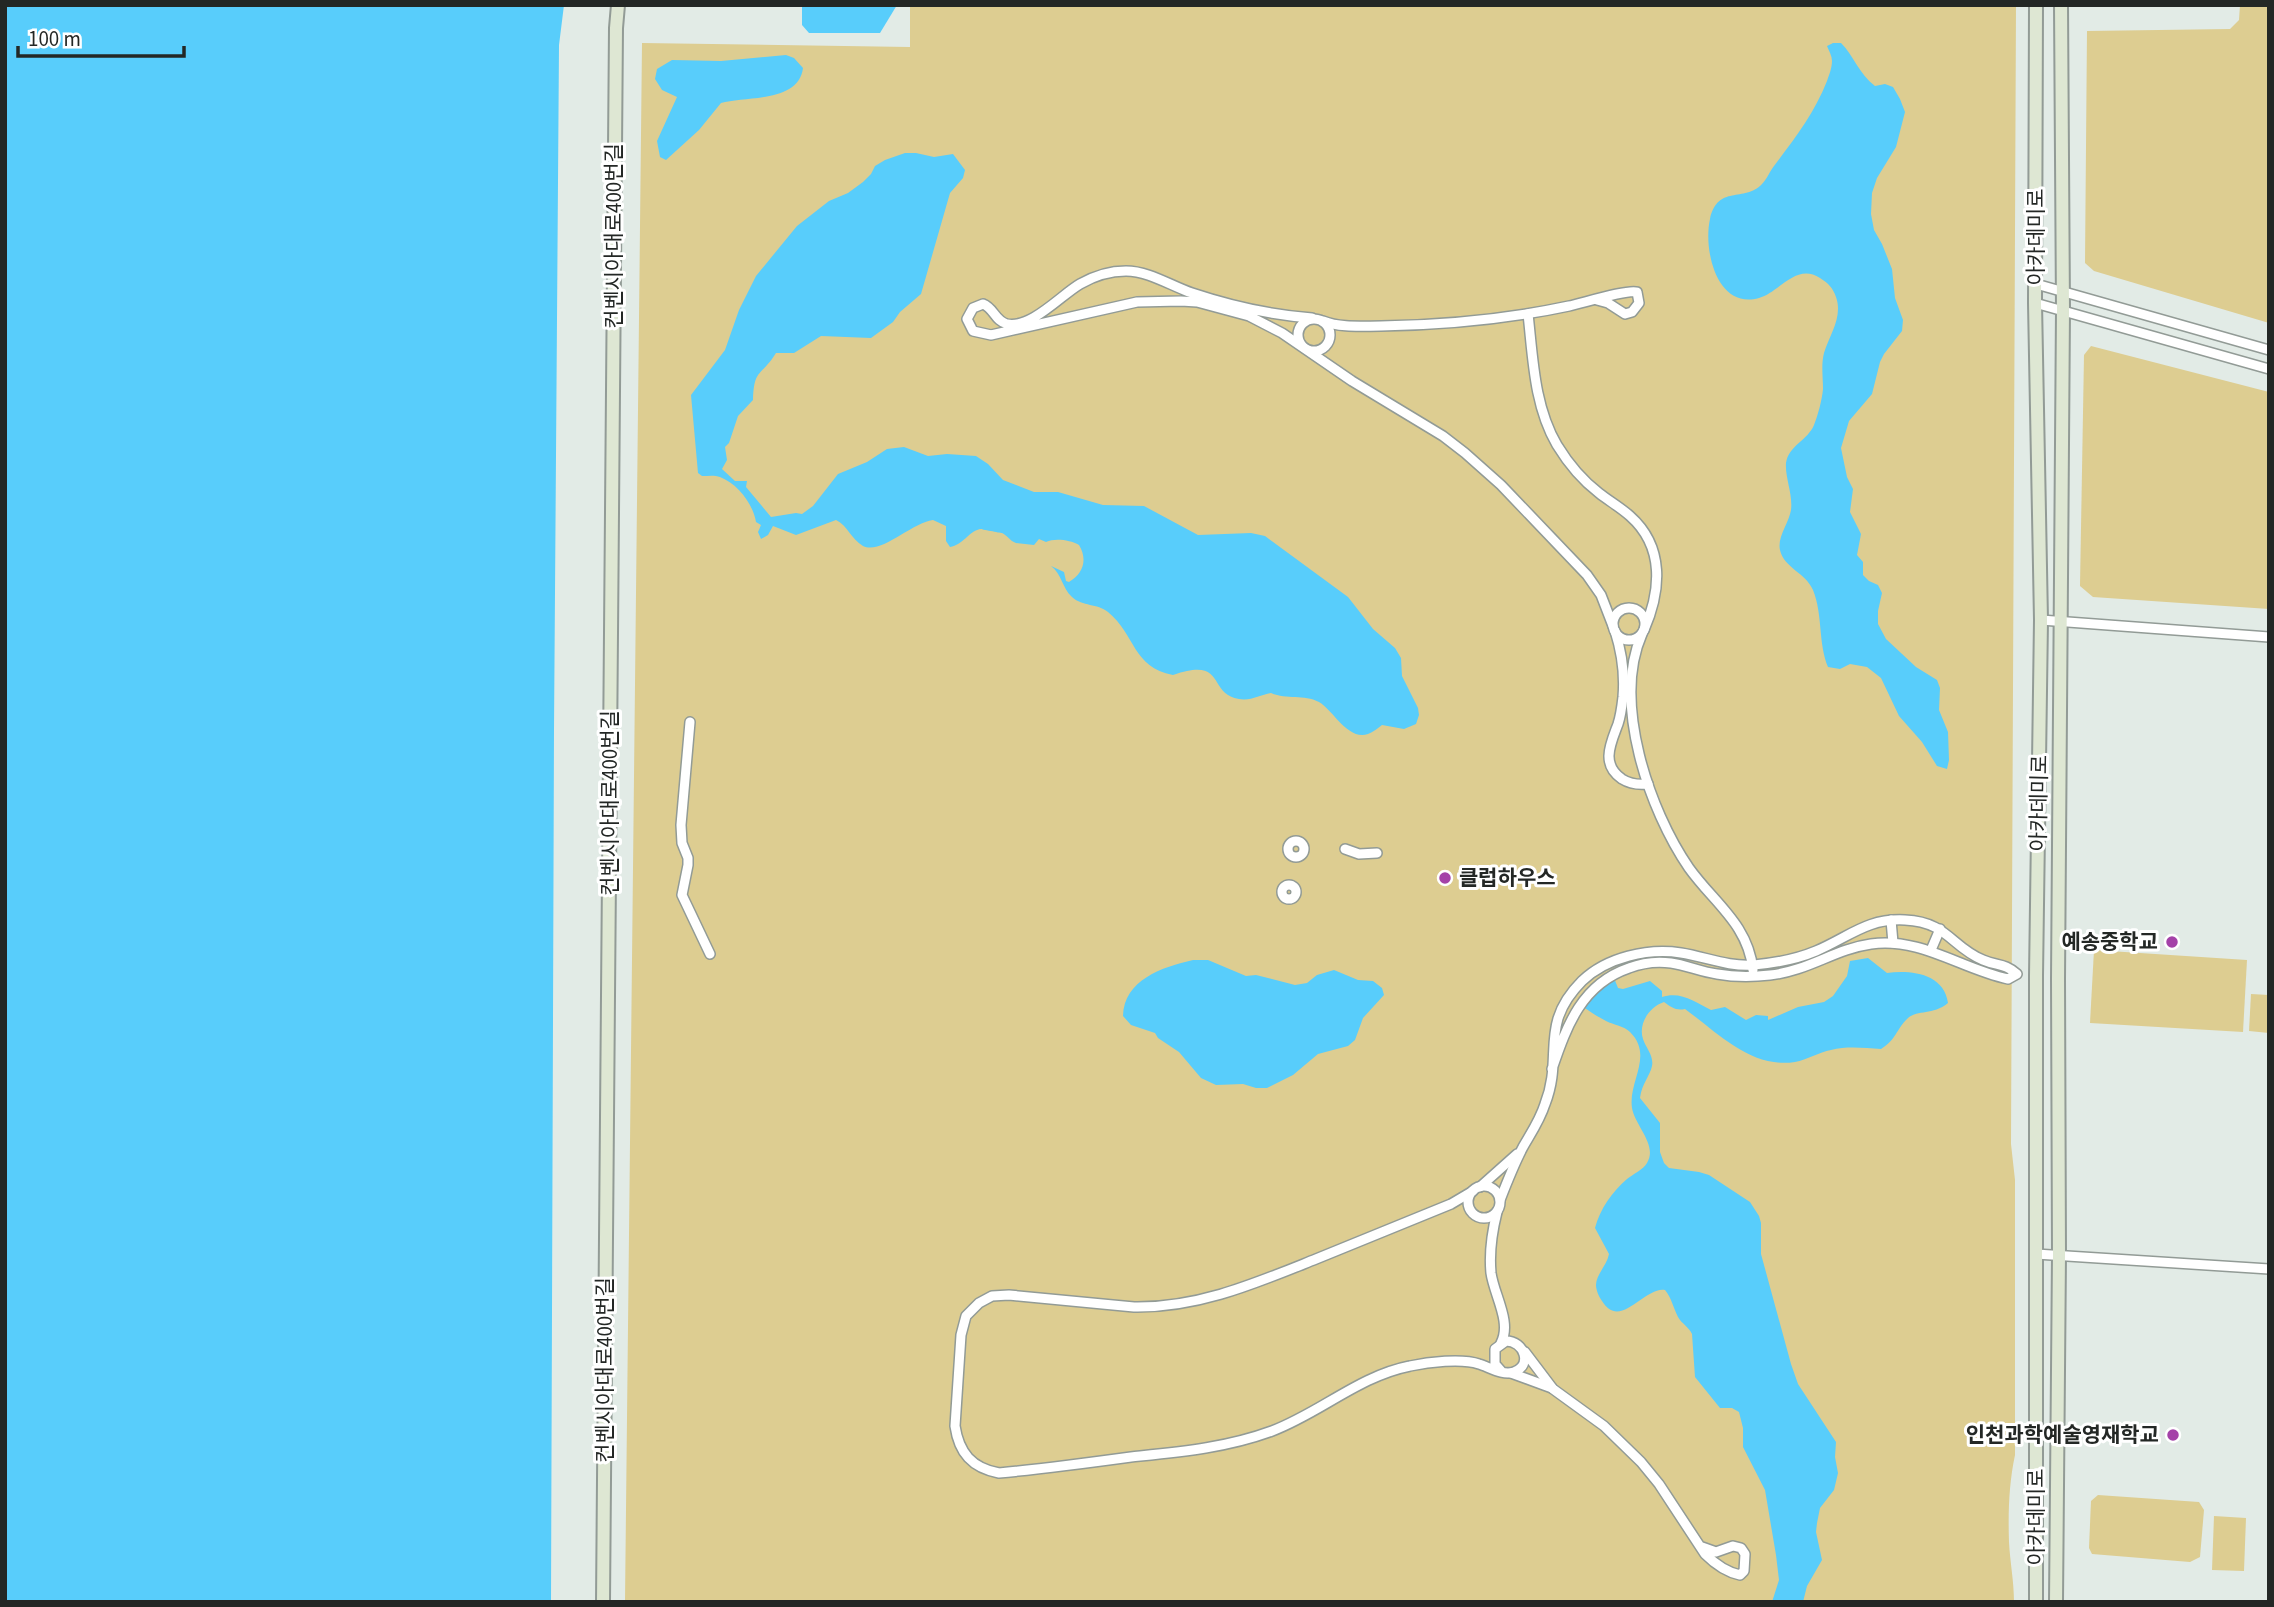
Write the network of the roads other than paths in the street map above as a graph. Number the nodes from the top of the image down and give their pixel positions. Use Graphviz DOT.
graph roads {
  1 [pos="618,5"];
  2 [pos="2036,5"];
  3 [pos="2061,5"];
  4 [pos="2036,284"];
  5 [pos="2063,291"];
  6 [pos="1597,300"];
  7 [pos="2035,303"];
  8 [pos="2063,310"];
  9 [pos="1528,314"];
  10 [pos="1312,318"];
  11 [pos="1323,321"];
  12 [pos="1338,325"];
  13 [pos="1330,335"];
  14 [pos="1304,347"];
  15 [pos="1323,348"];
  16 [pos="2269,350"];
  17 [pos="1327,363"];
  18 [pos="2269,369"];
  19 [pos="1656,597"];
  20 [pos="1604,602"];
  21 [pos="1623,608"];
  22 [pos="1634,608"];
  23 [pos="2041,620"];
  24 [pos="2061,622"];
  25 [pos="1614,629"];
  26 [pos="1643,632"];
  27 [pos="2269,637"];
  28 [pos="690,722"];
  29 [pos="1648,784"];
  30 [pos="1345,849"];
  31 [pos="1377,853"];
  32 [pos="1891,920"];
  33 [pos="1940,929"];
  34 [pos="1893,943"];
  35 [pos="1931,950"];
  36 [pos="710,954"];
  37 [pos="1598,969"];
  38 [pos="1753,970"];
  39 [pos="1604,980"];
  40 [pos="1568,998"];
  41 [pos="1577,1009"];
  42 [pos="1552,1069"];
  43 [pos="1523,1148"];
  44 [pos="1476,1189"];
  45 [pos="1500,1200"];
  46 [pos="1451,1204"];
  47 [pos="1470,1209"];
  48 [pos="1497,1212"];
  49 [pos="1483,1218"];
  50 [pos="1492,1231"];
  51 [pos="2036,1254"];
  52 [pos="2059,1255"];
  53 [pos="2269,1269"];
  54 [pos="1503,1316"];
  55 [pos="1501,1343"];
  56 [pos="1522,1348"];
  57 [pos="1493,1353"];
  58 [pos="1480,1364"];
  59 [pos="1507,1372"];
  60 [pos="1553,1389"];
  61 [pos="1702,1547"];
  62 [pos="603,1602"];
  63 [pos="2036,1602"];
  64 [pos="2056,1602"];
  1 -- 62 [label="main road, 컨벤시아대로400번길"];
  2 -- 4 [label="main road, 아카데미로"];
  3 -- 5 [label="main road, 아카데미로"];
  4 -- 5 [label="street"];
  4 -- 7 [label="main road, 아카데미로"];
  5 -- 8 [label="main road, 아카데미로"];
  5 -- 16 [label="street"];
  6 -- 9 [label="street"];
  7 -- 8 [label="street"];
  7 -- 23 [label="main road, 아카데미로"];
  8 -- 18 [label="street"];
  8 -- 24 [label="main road, 아카데미로"];
  9 -- 12 [label="street"];
  9 -- 19 [label="street"];
  10 -- 11 [label="street"];
  10 -- 14 [label="street"];
  10 -- 14 [label="street"];
  11 -- 12 [label="street"];
  11 -- 13 [label="street"];
  12 -- 13 [label="street"];
  13 -- 15 [label="street"];
  14 -- 15 [label="street"];
  14 -- 17 [label="street"];
  15 -- 17 [label="street"];
  17 -- 20 [label="street"];
  19 -- 22 [label="street"];
  19 -- 26 [label="street"];
  20 -- 21 [label="street"];
  20 -- 25 [label="street"];
  21 -- 22 [label="street"];
  21 -- 25 [label="street"];
  22 -- 26 [label="street"];
  23 -- 24 [label="street"];
  23 -- 51 [label="main road, 아카데미로"];
  24 -- 27 [label="street"];
  24 -- 52 [label="main road, 아카데미로"];
  25 -- 26 [label="street"];
  25 -- 29 [label="street"];
  26 -- 29 [label="street"];
  28 -- 36 [label="street"];
  29 -- 38 [label="street"];
  30 -- 31 [label="street"];
  32 -- 33 [label="street"];
  32 -- 34 [label="street"];
  32 -- 38 [label="street"];
  33 -- 35 [label="street"];
  33 -- 35 [label="street"];
  34 -- 35 [label="street"];
  34 -- 38 [label="street"];
  37 -- 38 [label="street"];
  37 -- 39 [label="street"];
  37 -- 40 [label="street"];
  38 -- 39 [label="street"];
  39 -- 41 [label="street"];
  40 -- 41 [label="street"];
  40 -- 42 [label="street"];
  41 -- 42 [label="street"];
  42 -- 43 [label="street"];
  43 -- 44 [label="street"];
  43 -- 45 [label="street"];
  44 -- 45 [label="street"];
  44 -- 46 [label="street"];
  44 -- 47 [label="street"];
  45 -- 48 [label="street"];
  46 -- 47 [label="street"];
  46 -- 58 [label="street"];
  47 -- 49 [label="street"];
  48 -- 49 [label="street"];
  48 -- 50 [label="street"];
  49 -- 50 [label="street"];
  50 -- 54 [label="street"];
  51 -- 52 [label="street"];
  51 -- 63 [label="main road, 아카데미로"];
  52 -- 53 [label="street"];
  52 -- 64 [label="main road, 아카데미로"];
  54 -- 55 [label="street"];
  54 -- 56 [label="street"];
  55 -- 56 [label="street"];
  55 -- 57 [label="street"];
  56 -- 59 [label="street"];
  56 -- 60 [label="street"];
  57 -- 58 [label="street"];
  57 -- 59 [label="street"];
  58 -- 59 [label="street"];
  59 -- 60 [label="street"];
  60 -- 61 [label="street"];
  61 -- 61 [label="street"];
}
